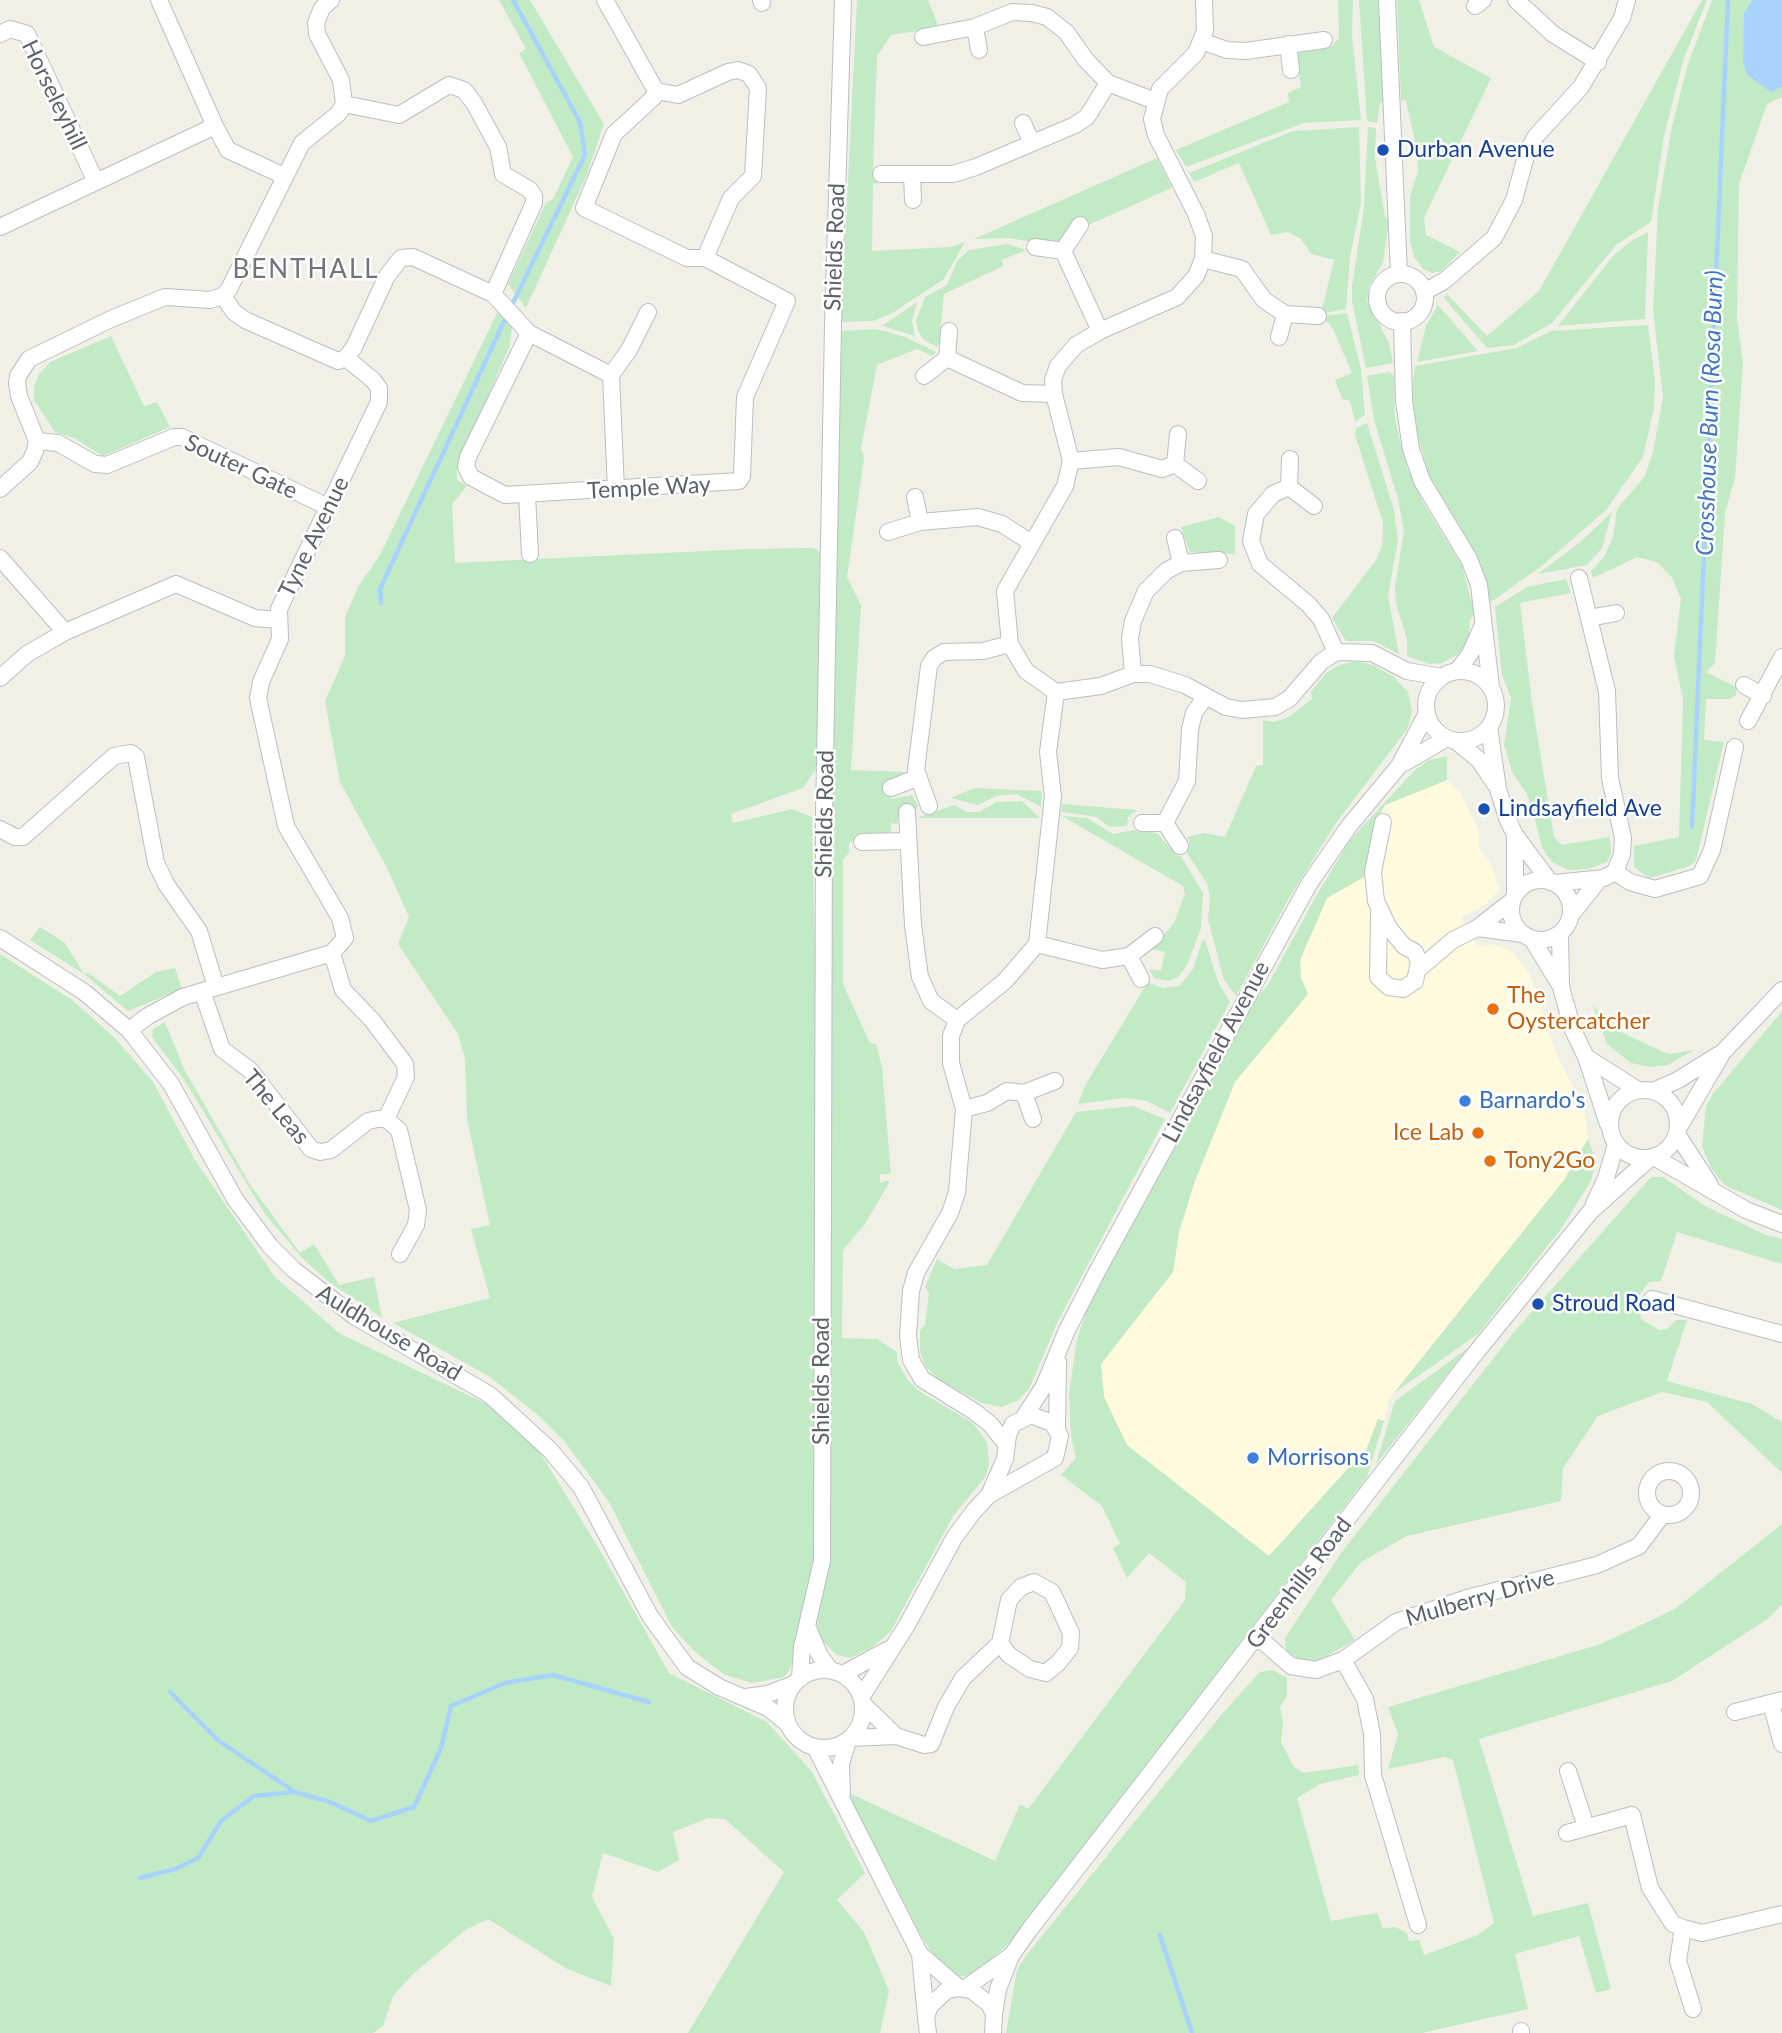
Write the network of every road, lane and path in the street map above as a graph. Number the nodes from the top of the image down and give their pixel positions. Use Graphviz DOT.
graph roads {
  1 [pos="159,0"];
  2 [pos="331,0"];
  3 [pos="605,0"];
  4 [pos="843,0"];
  5 [pos="1203,0"];
  6 [pos="1387,0"];
  7 [pos="1516,0"];
  8 [pos="1627,0"];
  9 [pos="975,27"];
  10 [pos="0,34"];
  11 [pos="923,37"];
  12 [pos="1324,40"];
  13 [pos="1201,41"];
  14 [pos="1288,44"];
  15 [pos="979,50"];
  16 [pos="1598,62"];
  17 [pos="1291,69"];
  18 [pos="1108,83"];
  19 [pos="656,91"];
  20 [pos="1155,101"];
  21 [pos="344,104"];
  22 [pos="1023,123"];
  23 [pos="215,126"];
  24 [pos="1032,143"];
  25 [pos="881,174"];
  26 [pos="912,175"];
  27 [pos="284,176"];
  28 [pos="96,182"];
  29 [pos="913,200"];
  30 [pos="1080,225"];
  31 [pos="0,227"];
  32 [pos="1035,247"];
  33 [pos="1063,251"];
  34 [pos="705,258"];
  35 [pos="1203,259"];
  36 [pos="1399,274"];
  37 [pos="1424,292"];
  38 [pos="493,294"];
  39 [pos="223,296"];
  40 [pos="649,312"];
  41 [pos="1285,314"];
  42 [pos="1318,316"];
  43 [pos="1402,321"];
  44 [pos="949,331"];
  45 [pos="1100,331"];
  46 [pos="529,333"];
  47 [pos="1279,337"];
  48 [pos="346,358"];
  49 [pos="947,358"];
  50 [pos="611,375"];
  51 [pos="924,376"];
  52 [pos="1054,394"];
  53 [pos="1178,434"];
  54 [pos="37,440"];
  55 [pos="1290,458"];
  56 [pos="1071,461"];
  57 [pos="1175,464"];
  58 [pos="1198,481"];
  59 [pos="1289,488"];
  60 [pos="0,489"];
  61 [pos="616,491"];
  62 [pos="527,494"];
  63 [pos="915,497"];
  64 [pos="1314,506"];
  65 [pos="328,507"];
  66 [pos="920,522"];
  67 [pos="888,533"];
  68 [pos="1175,538"];
  69 [pos="1030,542"];
  70 [pos="530,554"];
  71 [pos="0,558"];
  72 [pos="1219,560"];
  73 [pos="1181,563"];
  74 [pos="1579,578"];
  75 [pos="1616,612"];
  76 [pos="1589,618"];
  77 [pos="277,620"];
  78 [pos="1484,621"];
  79 [pos="65,632"];
  80 [pos="1010,644"];
  81 [pos="1336,652"];
  82 [pos="1782,657"];
  83 [pos="1407,671"];
  84 [pos="1133,674"];
  85 [pos="1450,674"];
  86 [pos="1778,677"];
  87 [pos="0,678"];
  88 [pos="1744,685"];
  89 [pos="1491,687"];
  90 [pos="1056,692"];
  91 [pos="1763,696"];
  92 [pos="1205,697"];
  93 [pos="1427,708"];
  94 [pos="1748,721"];
  95 [pos="1489,727"];
  96 [pos="1452,739"];
  97 [pos="1735,747"];
  98 [pos="1399,766"];
  99 [pos="919,777"];
  100 [pos="891,788"];
  101 [pos="1498,789"];
  102 [pos="929,806"];
  103 [pos="907,812"];
  104 [pos="1383,822"];
  105 [pos="1142,823"];
  106 [pos="1166,823"];
  107 [pos="0,829"];
  108 [pos="1515,835"];
  109 [pos="907,841"];
  110 [pos="862,842"];
  111 [pos="1180,846"];
  112 [pos="1615,873"];
  113 [pos="1598,881"];
  114 [pos="1552,882"];
  115 [pos="1514,897"];
  116 [pos="1379,912"];
  117 [pos="1571,915"];
  118 [pos="1477,928"];
  119 [pos="1560,933"];
  120 [pos="1155,936"];
  121 [pos="1527,937"];
  122 [pos="0,938"];
  123 [pos="1453,940"];
  124 [pos="1037,944"];
  125 [pos="1407,947"];
  126 [pos="332,953"];
  127 [pos="1129,956"];
  128 [pos="1379,956"];
  129 [pos="1420,968"];
  130 [pos="1141,979"];
  131 [pos="1561,987"];
  132 [pos="209,989"];
  133 [pos="1782,990"];
  134 [pos="957,1020"];
  135 [pos="130,1030"];
  136 [pos="1723,1052"];
  137 [pos="1586,1057"];
  138 [pos="1055,1081"];
  139 [pos="1645,1091"];
  140 [pos="1024,1093"];
  141 [pos="964,1108"];
  142 [pos="386,1119"];
  143 [pos="1033,1119"];
  144 [pos="1678,1132"];
  145 [pos="1613,1137"];
  146 [pos="1652,1158"];
  147 [pos="1714,1190"];
  148 [pos="1590,1212"];
  149 [pos="1782,1224"];
  150 [pos="400,1254"];
  151 [pos="1653,1299"];
  152 [pos="1782,1334"];
  153 [pos="1058,1353"];
  154 [pos="975,1412"];
  155 [pos="1021,1418"];
  156 [pos="1057,1429"];
  157 [pos="1007,1447"];
  158 [pos="1042,1467"];
  159 [pos="989,1495"];
  160 [pos="1663,1514"];
  161 [pos="807,1626"];
  162 [pos="1258,1637"];
  163 [pos="1000,1643"];
  164 [pos="892,1647"];
  165 [pos="1343,1660"];
  166 [pos="836,1672"];
  167 [pos="797,1681"];
  168 [pos="746,1697"];
  169 [pos="863,1700"];
  170 [pos="1777,1701"];
  171 [pos="1735,1712"];
  172 [pos="788,1724"];
  173 [pos="896,1736"];
  174 [pos="849,1739"];
  175 [pos="1782,1744"];
  176 [pos="815,1747"];
  177 [pos="1568,1771"];
  178 [pos="843,1805"];
  179 [pos="1587,1827"];
  180 [pos="1567,1833"];
  181 [pos="1782,1914"];
  182 [pos="1418,1925"];
  183 [pos="1683,1928"];
  184 [pos="920,1954"];
  185 [pos="1010,1955"];
  186 [pos="962,1989"];
  187 [pos="1693,2009"];
  188 [pos="994,2014"];
  189 [pos="926,2028"];
  190 [pos="993,2033"];
  1 -- 23 [label="street"];
  2 -- 21 [label="street"];
  3 -- 19 [label="street"];
  4 -- 161 [label="street, Shields Road"];
  5 -- 13 [label="street"];
  6 -- 36 [label="street"];
  7 -- 16 [label="street"];
  8 -- 16 [label="street"];
  9 -- 11 [label="street"];
  9 -- 15 [label="street"];
  9 -- 18 [label="street"];
  10 -- 28 [label="street, Horseleyhill"];
  12 -- 14 [label="street"];
  13 -- 14 [label="street"];
  13 -- 20 [label="street"];
  14 -- 17 [label="street"];
  16 -- 37 [label="street"];
  18 -- 20 [label="street"];
  18 -- 24 [label="street"];
  19 -- 34 [label="street"];
  19 -- 34 [label="street"];
  20 -- 35 [label="street"];
  21 -- 27 [label="street"];
  21 -- 38 [label="street"];
  22 -- 24 [label="street"];
  23 -- 27 [label="street"];
  23 -- 28 [label="street"];
  24 -- 26 [label="street"];
  25 -- 26 [label="street"];
  26 -- 29 [label="street"];
  27 -- 39 [label="street"];
  28 -- 31 [label="street"];
  30 -- 33 [label="street"];
  32 -- 33 [label="street"];
  33 -- 45 [label="street"];
  34 -- 61 [label="street, Temple Way"];
  35 -- 41 [label="street"];
  35 -- 45 [label="street"];
  36 -- 37 [label="street"];
  36 -- 43 [label="street"];
  37 -- 43 [label="street"];
  38 -- 46 [label="street"];
  38 -- 48 [label="street"];
  39 -- 48 [label="street"];
  39 -- 54 [label="street"];
  40 -- 50 [label="street"];
  41 -- 42 [label="street"];
  41 -- 47 [label="street"];
  43 -- 78 [label="street"];
  44 -- 49 [label="street"];
  45 -- 52 [label="street"];
  46 -- 50 [label="street"];
  46 -- 62 [label="street, Temple Way"];
  48 -- 65 [label="street, Tyne Avenue"];
  49 -- 51 [label="street"];
  49 -- 52 [label="street"];
  50 -- 61 [label="street"];
  52 -- 56 [label="street"];
  53 -- 57 [label="street"];
  54 -- 60 [label="street"];
  54 -- 65 [label="street, Souter Gate"];
  55 -- 59 [label="street"];
  56 -- 57 [label="street"];
  56 -- 69 [label="street"];
  57 -- 58 [label="street"];
  59 -- 64 [label="street"];
  59 -- 81 [label="street"];
  61 -- 62 [label="street, Temple Way"];
  62 -- 70 [label="street"];
  63 -- 66 [label="street"];
  65 -- 77 [label="street, Tyne Avenue"];
  66 -- 67 [label="street"];
  66 -- 69 [label="street"];
  68 -- 73 [label="street"];
  69 -- 80 [label="street"];
  71 -- 79 [label="street"];
  72 -- 73 [label="street"];
  73 -- 84 [label="street"];
  74 -- 76 [label="street"];
  75 -- 76 [label="street"];
  76 -- 112 [label="street"];
  77 -- 79 [label="street"];
  77 -- 126 [label="street, Tyne Avenue"];
  78 -- 85 [label="street"];
  78 -- 89 [label="street"];
  79 -- 87 [label="street"];
  80 -- 90 [label="street"];
  80 -- 99 [label="street"];
  81 -- 83 [label="street"];
  81 -- 92 [label="street"];
  82 -- 86 [label="street"];
  83 -- 85 [label="street"];
  83 -- 93 [label="street"];
  84 -- 90 [label="street"];
  84 -- 92 [label="street"];
  85 -- 89 [label="street"];
  85 -- 93 [label="street"];
  86 -- 91 [label="street"];
  88 -- 91 [label="street"];
  89 -- 95 [label="street"];
  90 -- 124 [label="street"];
  91 -- 94 [label="street"];
  92 -- 106 [label="street"];
  93 -- 96 [label="street"];
  93 -- 98 [label="street, Lindsayfield Avenue"];
  95 -- 96 [label="street"];
  95 -- 101 [label="street"];
  96 -- 98 [label="street, Lindsayfield Avenue"];
  96 -- 101 [label="street"];
  97 -- 112 [label="street"];
  98 -- 153 [label="street, Lindsayfield Avenue"];
  99 -- 100 [label="street"];
  99 -- 102 [label="street"];
  101 -- 108 [label="street"];
  103 -- 109 [label="street"];
  104 -- 116 [label="street"];
  105 -- 106 [label="street"];
  106 -- 111 [label="street"];
  107 -- 132 [label="street, The Leas"];
  108 -- 114 [label="street"];
  108 -- 115 [label="street"];
  109 -- 110 [label="street"];
  109 -- 134 [label="street"];
  112 -- 113 [label="street"];
  113 -- 114 [label="street"];
  113 -- 117 [label="street"];
  114 -- 115 [label="street"];
  114 -- 117 [label="street"];
  115 -- 118 [label="street"];
  115 -- 121 [label="street"];
  116 -- 125 [label="street"];
  116 -- 128 [label="street"];
  117 -- 119 [label="street"];
  118 -- 121 [label="street"];
  118 -- 123 [label="street"];
  119 -- 121 [label="street"];
  119 -- 131 [label="street"];
  120 -- 127 [label="street"];
  121 -- 131 [label="street"];
  122 -- 135 [label="street, Auldhouse Road"];
  123 -- 125 [label="street"];
  123 -- 129 [label="street"];
  124 -- 127 [label="street"];
  124 -- 134 [label="street"];
  125 -- 128 [label="street"];
  125 -- 129 [label="street"];
  126 -- 132 [label="street"];
  126 -- 142 [label="street"];
  127 -- 130 [label="street"];
  128 -- 129 [label="street"];
  131 -- 137 [label="street"];
  132 -- 135 [label="street"];
  132 -- 142 [label="street, The Leas"];
  133 -- 136 [label="street"];
  134 -- 141 [label="street"];
  135 -- 168 [label="street, Auldhouse Road"];
  136 -- 139 [label="street"];
  136 -- 144 [label="street"];
  137 -- 139 [label="street"];
  137 -- 145 [label="street"];
  138 -- 140 [label="street"];
  139 -- 144 [label="street"];
  139 -- 145 [label="street"];
  140 -- 141 [label="street"];
  140 -- 143 [label="street"];
  141 -- 154 [label="street"];
  142 -- 150 [label="street"];
  144 -- 146 [label="street"];
  144 -- 147 [label="street"];
  145 -- 146 [label="street"];
  145 -- 148 [label="street, Greenhills Road"];
  146 -- 147 [label="street"];
  146 -- 148 [label="street, Greenhills Road"];
  147 -- 149 [label="street"];
  148 -- 162 [label="street, Greenhills Road"];
  151 -- 152 [label="street"];
  153 -- 155 [label="street, Lindsayfield Avenue"];
  153 -- 156 [label="street, Lindsayfield Avenue"];
  154 -- 155 [label="street"];
  154 -- 157 [label="street"];
  155 -- 156 [label="street"];
  155 -- 157 [label="street, Lindsayfield Avenue"];
  156 -- 158 [label="street, Lindsayfield Avenue"];
  157 -- 158 [label="street"];
  157 -- 159 [label="street, Lindsayfield Avenue"];
  158 -- 159 [label="street, Lindsayfield Avenue"];
  159 -- 164 [label="street, Lindsayfield Avenue"];
  160 -- 165 [label="street, Mulberry Drive"];
  161 -- 166 [label="street"];
  161 -- 167 [label="street, Shields Road"];
  162 -- 165 [label="street, Mulberry Drive"];
  162 -- 185 [label="street, Greenhills Road"];
  163 -- 163 [label="street"];
  163 -- 173 [label="street"];
  164 -- 166 [label="street"];
  164 -- 169 [label="street, Lindsayfield Avenue"];
  165 -- 182 [label="street"];
  166 -- 167 [label="street"];
  166 -- 169 [label="street"];
  167 -- 168 [label="street"];
  167 -- 172 [label="street"];
  168 -- 172 [label="street, Auldhouse Road"];
  169 -- 173 [label="street"];
  169 -- 174 [label="street"];
  170 -- 171 [label="street"];
  170 -- 175 [label="street"];
  172 -- 176 [label="street"];
  173 -- 174 [label="street"];
  174 -- 176 [label="street"];
  174 -- 178 [label="street"];
  176 -- 178 [label="street"];
  177 -- 179 [label="street"];
  178 -- 184 [label="street"];
  179 -- 180 [label="street"];
  179 -- 183 [label="street"];
  181 -- 183 [label="street"];
  183 -- 187 [label="street"];
  184 -- 186 [label="street"];
  184 -- 189 [label="street"];
  185 -- 186 [label="street, Greenhills Road"];
  185 -- 188 [label="street, Greenhills Road"];
  186 -- 188 [label="street"];
  186 -- 189 [label="street, Greenhills Road"];
  188 -- 190 [label="street, Greenhills Road"];
}
